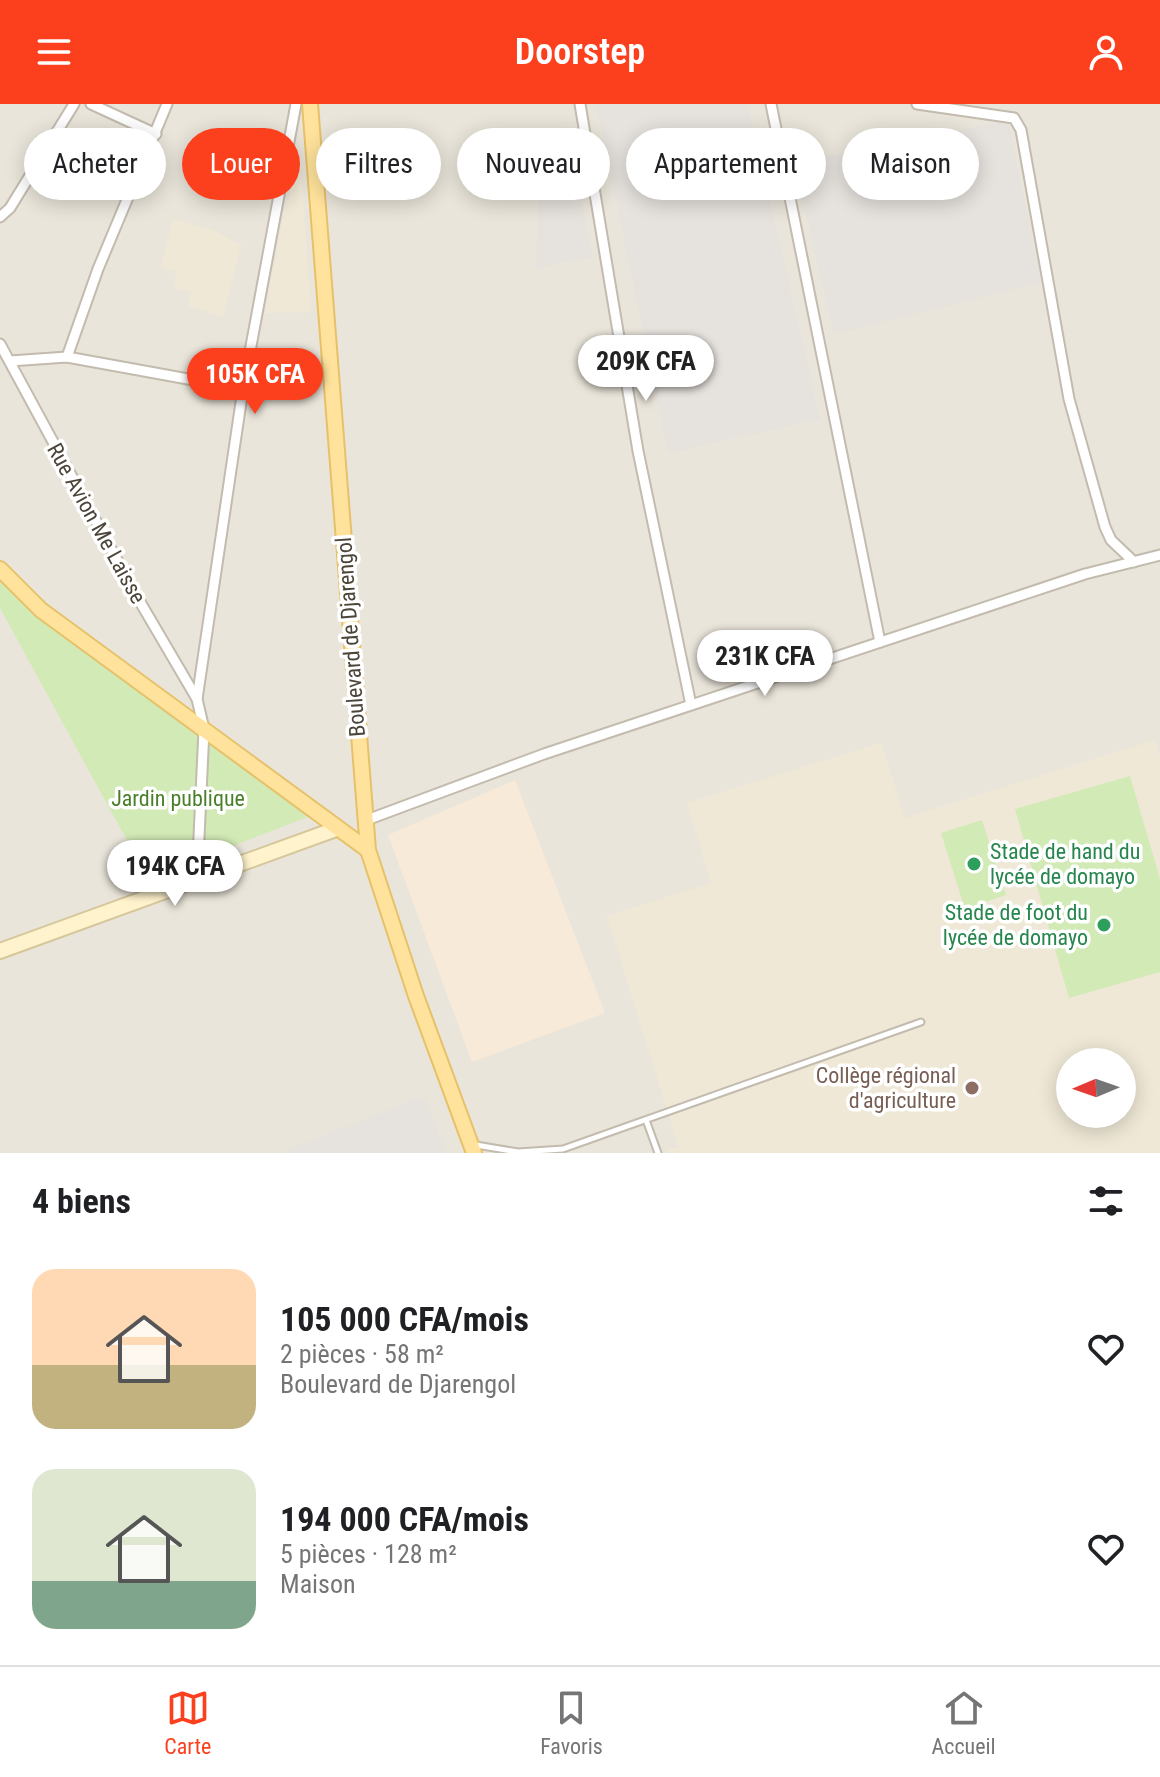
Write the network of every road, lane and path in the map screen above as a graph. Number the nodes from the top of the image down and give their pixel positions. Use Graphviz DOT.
graph roads {
  1 [pos="74,104"];
  2 [pos="91,104"];
  3 [pos="167,104"];
  4 [pos="296,104"];
  5 [pos="310,104"];
  6 [pos="580,104"];
  7 [pos="771,104"];
  8 [pos="917,104"];
  9 [pos="143,128"];
  10 [pos="158,128"];
  11 [pos="128,200"];
  12 [pos="0,217"];
  13 [pos="0,344"];
  14 [pos="67,357"];
  15 [pos="10,361"];
  16 [pos="243,389"];
  17 [pos="1160,555"];
  18 [pos="1134,562"];
  19 [pos="0,569"];
  20 [pos="880,642"];
  21 [pos="197,699"];
  22 [pos="691,705"];
  23 [pos="204,729"];
  24 [pos="364,821"];
  25 [pos="336,829"];
  26 [pos="368,850"];
  27 [pos="197,880"];
  28 [pos="0,951"];
  29 [pos="921,1022"];
  30 [pos="646,1120"];
  31 [pos="472,1148"];
  32 [pos="517,1152"];
  33 [pos="658,1153"];
  1 -- 12 [label="street"];
  2 -- 9 [label="street"];
  3 -- 10 [label="street"];
  4 -- 16 [label="street"];
  5 -- 24 [label="main road, Boulevard de Djarengol"];
  6 -- 22 [label="street"];
  7 -- 20 [label="street"];
  8 -- 18 [label="street"];
  11 -- 14 [label="street"];
  13 -- 15 [label="street, Rue Avion Me Laisse"];
  14 -- 15 [label="street"];
  14 -- 16 [label="street"];
  15 -- 21 [label="street, Rue Avion Me Laisse"];
  16 -- 21 [label="street"];
  17 -- 18 [label="street"];
  18 -- 20 [label="street"];
  19 -- 23 [label="main road"];
  20 -- 22 [label="street"];
  21 -- 23 [label="street"];
  22 -- 24 [label="street"];
  23 -- 25 [label="main road"];
  23 -- 27 [label="street"];
  24 -- 26 [label="main road, Boulevard de Djarengol"];
  25 -- 26 [label="main road"];
  25 -- 27 [label="street"];
  26 -- 31 [label="main road, Boulevard de Djarengol"];
  27 -- 28 [label="street"];
  29 -- 30 [label="lane"];
  30 -- 32 [label="lane"];
  30 -- 33 [label="lane"];
  31 -- 32 [label="lane"];
}
